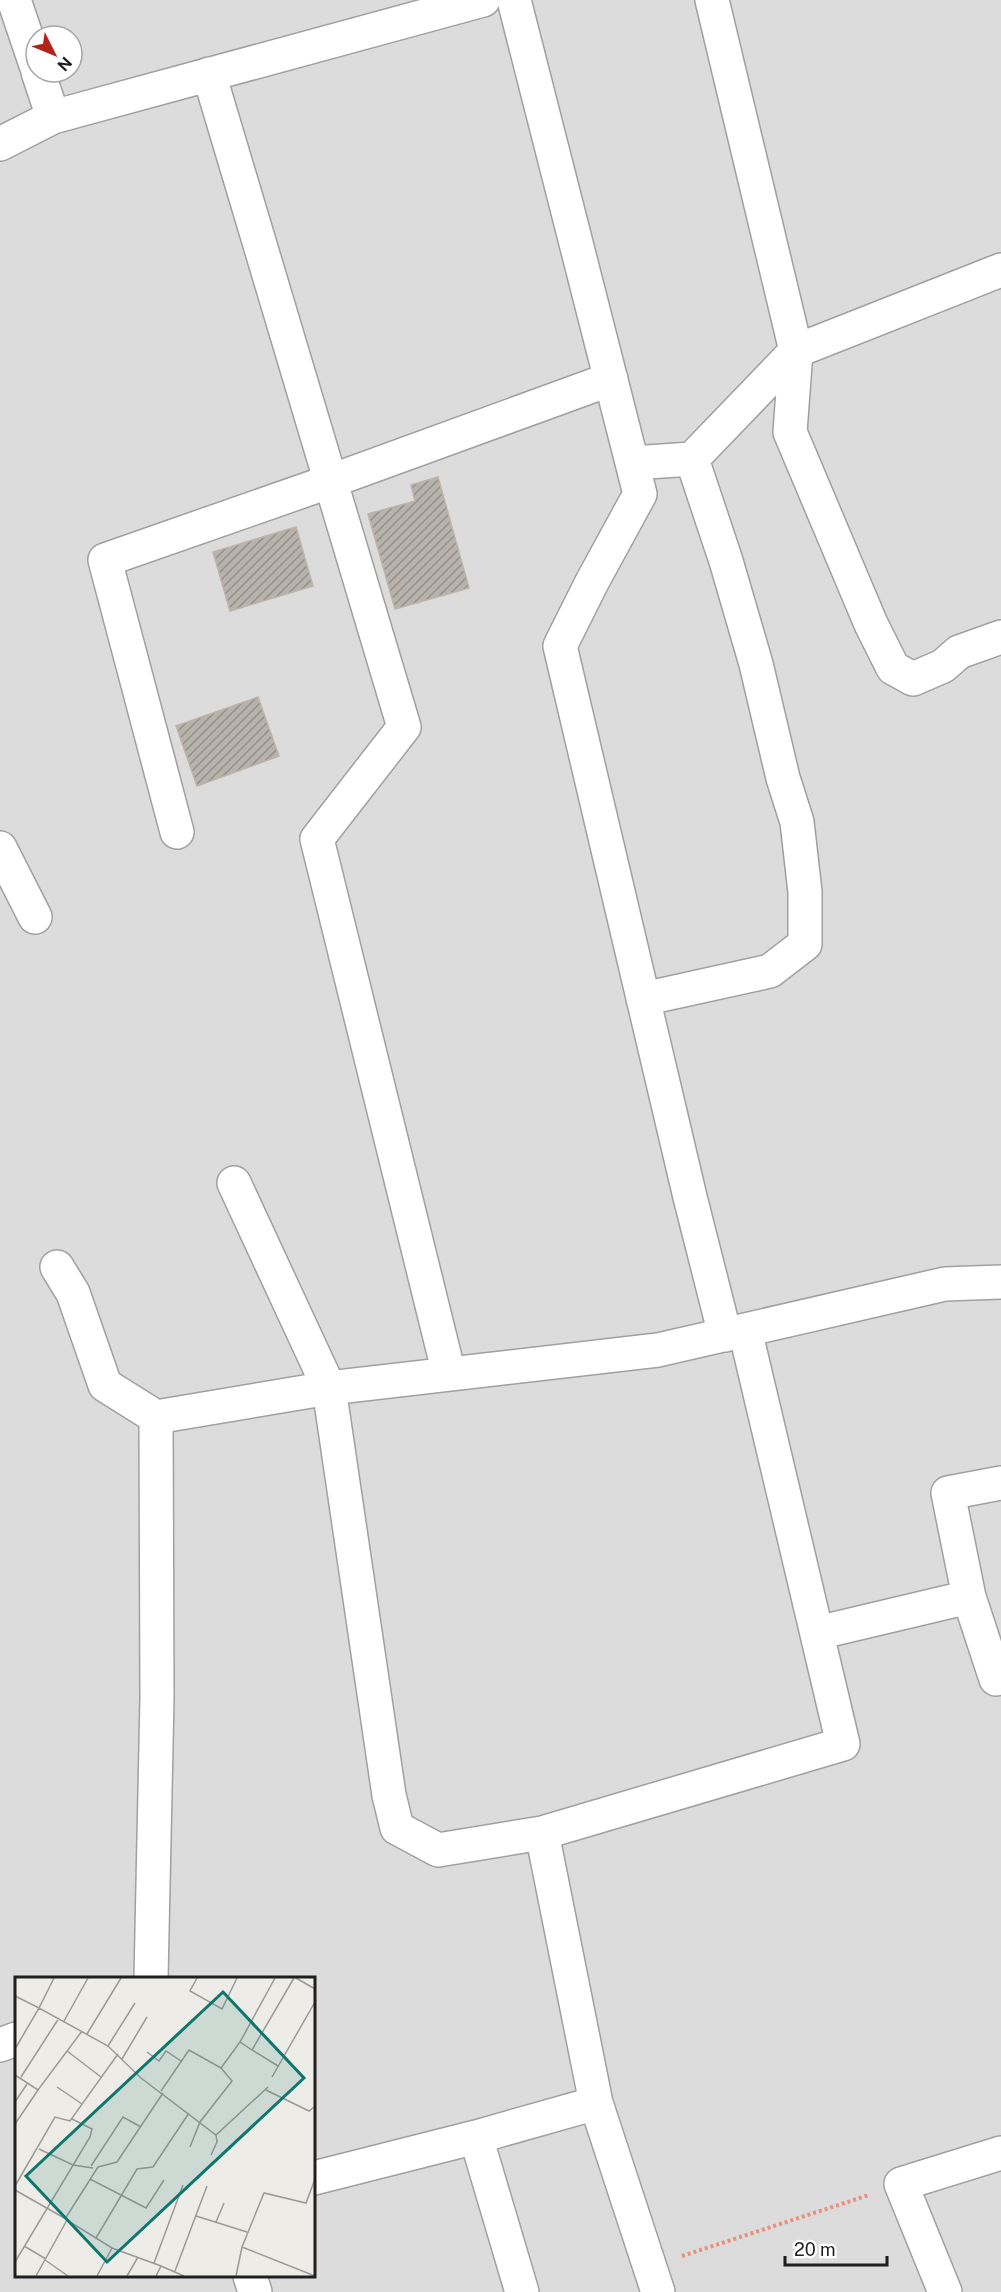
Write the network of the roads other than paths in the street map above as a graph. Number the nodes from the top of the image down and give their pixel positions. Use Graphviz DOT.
graph roads {
  1 [pos="14,0"];
  2 [pos="483,0"];
  3 [pos="514,0"];
  4 [pos="712,0"];
  5 [pos="24,30"];
  6 [pos="209,74"];
  7 [pos="42,84"];
  8 [pos="53,117"];
  9 [pos="0,144"];
  10 [pos="1001,270"];
  11 [pos="796,351"];
  12 [pos="611,379"];
  13 [pos="692,459"];
  14 [pos="632,463"];
  15 [pos="331,481"];
  16 [pos="1001,637"];
  17 [pos="177,832"];
  18 [pos="0,848"];
  19 [pos="35,917"];
  20 [pos="643,999"];
  21 [pos="234,1183"];
  22 [pos="57,1267"];
  23 [pos="1001,1282"];
  24 [pos="735,1332"];
  25 [pos="449,1374"];
  26 [pos="329,1388"];
  27 [pos="156,1416"];
  28 [pos="1001,1483"];
  29 [pos="969,1596"];
  30 [pos="817,1633"];
  31 [pos="996,1679"];
  32 [pos="542,1833"];
  33 [pos="151,1977"];
  34 [pos="15,2039"];
  35 [pos="0,2045"];
  36 [pos="596,2103"];
  37 [pos="476,2137"];
  38 [pos="1001,2153"];
  39 [pos="315,2178"];
  40 [pos="250,2277"];
  41 [pos="654,2280"];
  42 [pos="255,2292"];
  43 [pos="522,2292"];
  44 [pos="945,2292"];
  1 -- 5 [label="street"];
  2 -- 6 [label="street"];
  3 -- 12 [label="street"];
  4 -- 11 [label="street"];
  6 -- 8 [label="street"];
  6 -- 15 [label="street"];
  7 -- 8 [label="street"];
  8 -- 9 [label="street"];
  10 -- 11 [label="street"];
  11 -- 13 [label="street"];
  11 -- 16 [label="street"];
  12 -- 14 [label="street"];
  12 -- 15 [label="street"];
  13 -- 14 [label="street"];
  13 -- 20 [label="street"];
  14 -- 20 [label="street"];
  15 -- 17 [label="street"];
  15 -- 25 [label="street"];
  18 -- 19 [label="street"];
  20 -- 24 [label="street"];
  21 -- 26 [label="street"];
  22 -- 27 [label="street"];
  23 -- 24 [label="street"];
  24 -- 25 [label="street"];
  24 -- 30 [label="street"];
  25 -- 26 [label="street"];
  26 -- 27 [label="street"];
  26 -- 32 [label="street"];
  27 -- 33 [label="street"];
  28 -- 29 [label="street"];
  29 -- 30 [label="street"];
  29 -- 31 [label="street"];
  30 -- 32 [label="street"];
  32 -- 36 [label="street"];
  34 -- 35 [label="street"];
  36 -- 37 [label="street"];
  36 -- 41 [label="street"];
  37 -- 39 [label="street"];
  37 -- 43 [label="street"];
  38 -- 44 [label="street"];
  40 -- 42 [label="street"];
}
